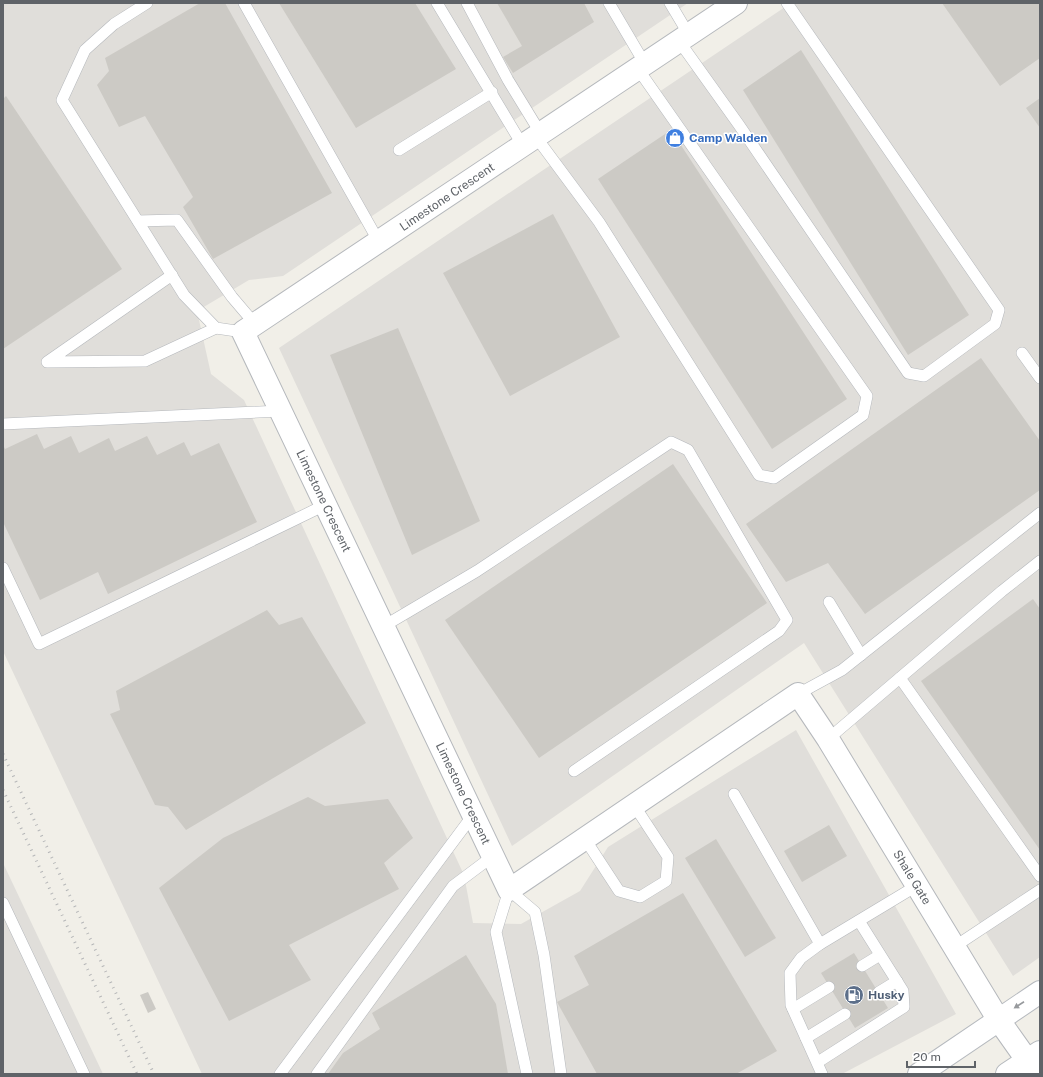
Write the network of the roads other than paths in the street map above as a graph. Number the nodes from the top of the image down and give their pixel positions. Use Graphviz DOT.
graph roads {
  1 [pos="147,3"];
  2 [pos="244,3"];
  3 [pos="437,3"];
  4 [pos="467,3"];
  5 [pos="609,3"];
  6 [pos="670,3"];
  7 [pos="736,3"];
  8 [pos="787,3"];
  9 [pos="684,38"];
  10 [pos="642,66"];
  11 [pos="492,92"];
  12 [pos="534,139"];
  13 [pos="399,150"];
  14 [pos="138,221"];
  15 [pos="379,242"];
  16 [pos="172,275"];
  17 [pos="216,328"];
  18 [pos="249,328"];
  19 [pos="1022,353"];
  20 [pos="1040,378"];
  21 [pos="280,411"];
  22 [pos="3,424"];
  23 [pos="325,505"];
  24 [pos="1040,513"];
  25 [pos="1040,561"];
  26 [pos="3,568"];
  27 [pos="828,602"];
  28 [pos="384,626"];
  29 [pos="861,655"];
  30 [pos="900,678"];
  31 [pos="798,694"];
  32 [pos="828,740"];
  33 [pos="574,770"];
  34 [pos="734,794"];
  35 [pos="634,806"];
  36 [pos="473,815"];
  37 [pos="585,839"];
  38 [pos="493,856"];
  39 [pos="1040,876"];
  40 [pos="918,885"];
  41 [pos="510,890"];
  42 [pos="1040,890"];
  43 [pos="3,903"];
  44 [pos="859,921"];
  45 [pos="820,944"];
  46 [pos="954,947"];
  47 [pos="880,955"];
  48 [pos="862,966"];
  49 [pos="897,981"];
  50 [pos="829,987"];
  51 [pos="879,992"];
  52 [pos="1040,992"];
  53 [pos="793,1009"];
  54 [pos="845,1014"];
  55 [pos="998,1019"];
  56 [pos="806,1038"];
  57 [pos="818,1062"];
  58 [pos="1036,1062"];
  59 [pos="84,1074"];
  60 [pos="280,1074"];
  61 [pos="317,1074"];
  62 [pos="527,1074"];
  63 [pos="561,1074"];
  64 [pos="822,1074"];
  65 [pos="919,1074"];
  66 [pos="1007,1074"];
  1 -- 14 [label="lane"];
  2 -- 15 [label="lane"];
  3 -- 11 [label="lane"];
  4 -- 12 [label="lane"];
  5 -- 10 [label="lane"];
  6 -- 9 [label="lane"];
  7 -- 9 [label="street, Limestone Crescent"];
  8 -- 9 [label="lane"];
  9 -- 10 [label="street, Limestone Crescent"];
  10 -- 12 [label="street, Limestone Crescent"];
  10 -- 12 [label="lane"];
  11 -- 12 [label="lane"];
  11 -- 13 [label="lane"];
  12 -- 15 [label="street, Limestone Crescent"];
  14 -- 16 [label="lane"];
  14 -- 18 [label="lane"];
  15 -- 18 [label="street, Limestone Crescent"];
  16 -- 17 [label="lane"];
  16 -- 17 [label="lane"];
  17 -- 18 [label="lane"];
  18 -- 21 [label="street, Limestone Crescent"];
  19 -- 20 [label="lane"];
  21 -- 22 [label="lane"];
  21 -- 23 [label="street, Limestone Crescent"];
  23 -- 26 [label="lane"];
  23 -- 28 [label="street, Limestone Crescent"];
  24 -- 29 [label="lane"];
  25 -- 30 [label="lane"];
  27 -- 29 [label="lane"];
  28 -- 33 [label="lane"];
  28 -- 36 [label="street, Limestone Crescent"];
  29 -- 31 [label="lane"];
  30 -- 32 [label="lane"];
  30 -- 39 [label="lane"];
  31 -- 32 [label="street, Shale Gate"];
  31 -- 35 [label="street"];
  32 -- 40 [label="street, Shale Gate"];
  34 -- 45 [label="lane"];
  35 -- 37 [label="street"];
  35 -- 37 [label="lane"];
  36 -- 38 [label="street, Limestone Crescent"];
  36 -- 60 [label="lane"];
  37 -- 41 [label="street"];
  38 -- 41 [label="street, Limestone Crescent"];
  38 -- 61 [label="lane"];
  40 -- 44 [label="lane"];
  40 -- 46 [label="street, Shale Gate"];
  41 -- 62 [label="lane"];
  41 -- 63 [label="lane"];
  42 -- 46 [label="lane"];
  43 -- 59 [label="lane"];
  44 -- 45 [label="lane"];
  44 -- 47 [label="lane"];
  45 -- 53 [label="lane"];
  46 -- 55 [label="street, Shale Gate"];
  47 -- 48 [label="lane"];
  47 -- 49 [label="lane"];
  49 -- 51 [label="lane"];
  49 -- 57 [label="lane"];
  50 -- 53 [label="lane"];
  52 -- 55 [label="street, one-way"];
  53 -- 56 [label="lane"];
  54 -- 56 [label="lane"];
  55 -- 58 [label="street, Shale Gate"];
  55 -- 65 [label="street"];
  56 -- 57 [label="lane"];
  57 -- 64 [label="lane"];
  58 -- 66 [label="street"];
}
